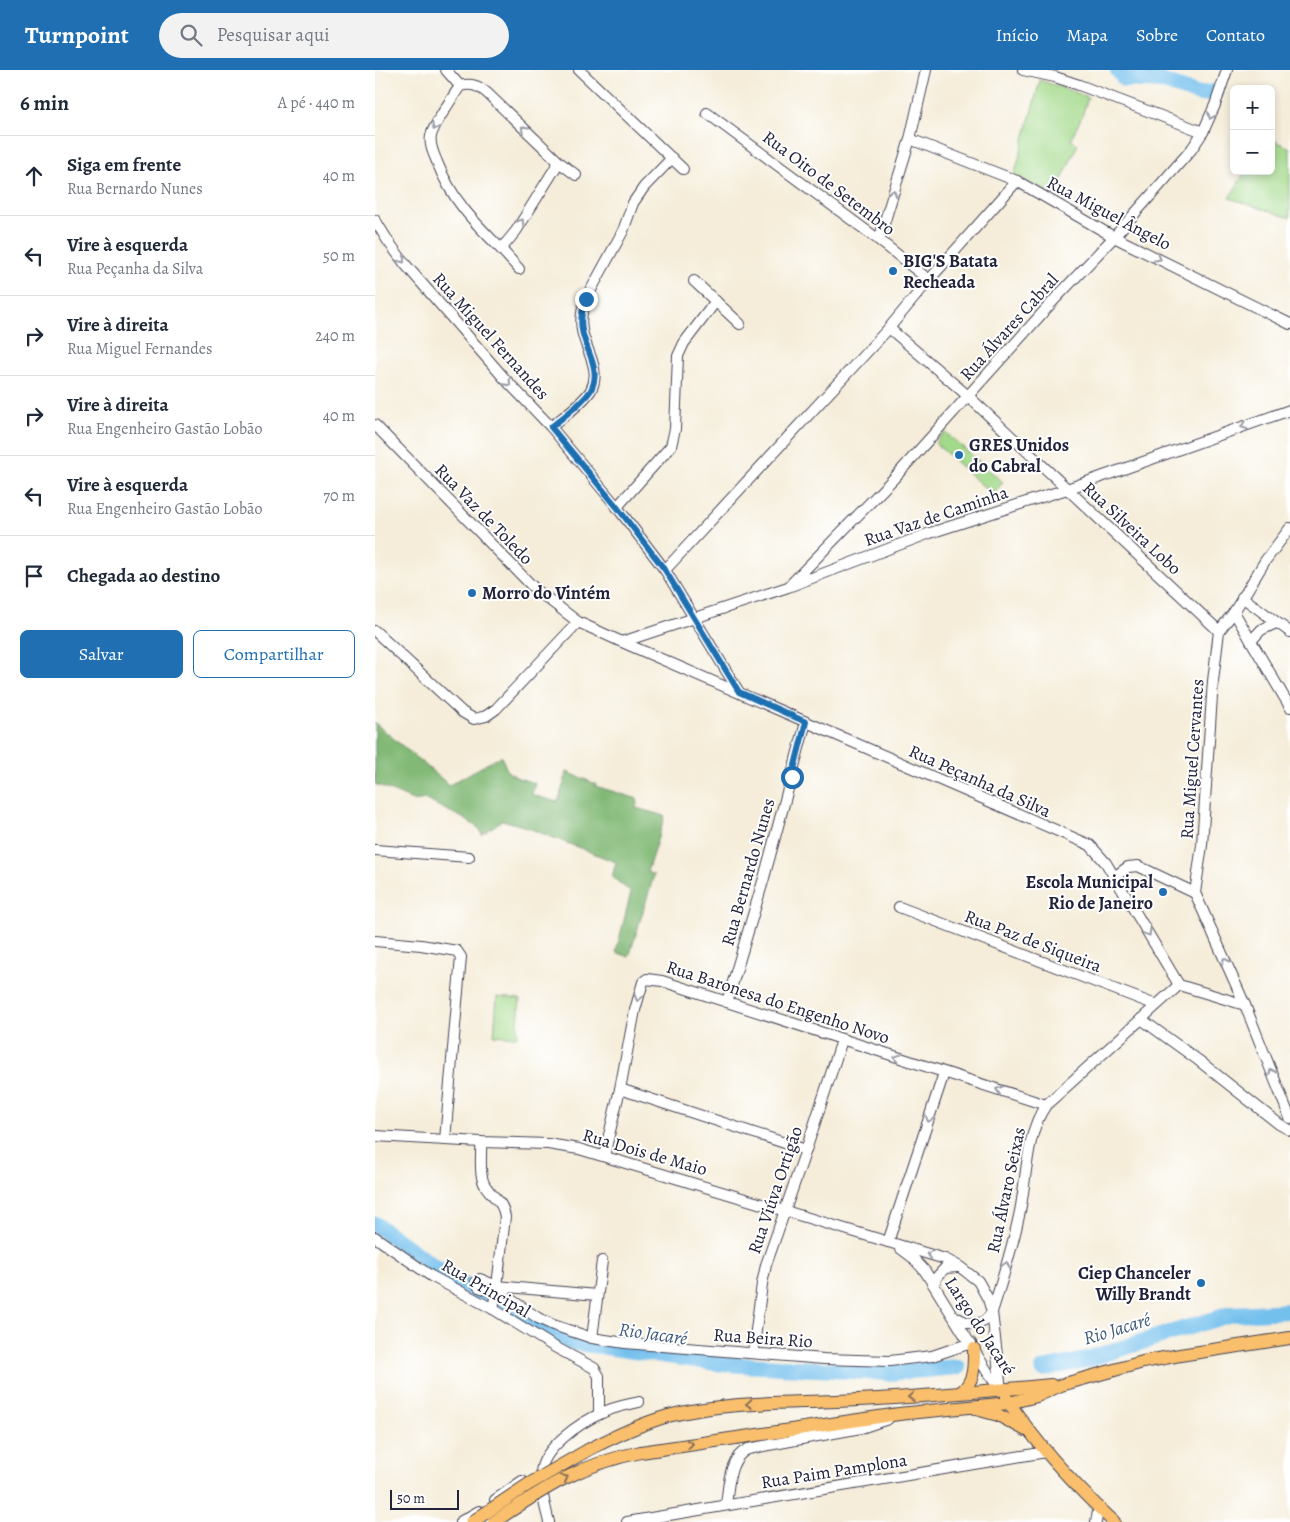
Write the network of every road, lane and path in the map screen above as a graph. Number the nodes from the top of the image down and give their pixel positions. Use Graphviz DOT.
graph roads {
  1 [pos="446,70"];
  2 [pos="579,70"];
  3 [pos="926,70"];
  4 [pos="1023,70"];
  5 [pos="1227,70"];
  6 [pos="460,86"];
  7 [pos="707,113"];
  8 [pos="1203,132"];
  9 [pos="910,139"];
  10 [pos="671,158"];
  11 [pos="559,162"];
  12 [pos="683,169"];
  13 [pos="576,175"];
  14 [pos="1017,181"];
  15 [pos="375,220"];
  16 [pos="1114,237"];
  17 [pos="879,240"];
  18 [pos="501,249"];
  19 [pos="519,269"];
  20 [pos="929,280"];
  21 [pos="694,281"];
  22 [pos="716,301"];
  23 [pos="740,324"];
  24 [pos="1290,324"];
  25 [pos="889,328"];
  26 [pos="968,396"];
  27 [pos="1290,410"];
  28 [pos="375,425"];
  29 [pos="551,427"];
  30 [pos="1067,488"];
  31 [pos="617,507"];
  32 [pos="1288,534"];
  33 [pos="665,570"];
  34 [pos="788,587"];
  35 [pos="1242,597"];
  36 [pos="1234,612"];
  37 [pos="694,618"];
  38 [pos="578,622"];
  39 [pos="1276,622"];
  40 [pos="375,631"];
  41 [pos="1219,632"];
  42 [pos="1290,632"];
  43 [pos="1251,641"];
  44 [pos="622,642"];
  45 [pos="739,692"];
  46 [pos="1290,707"];
  47 [pos="806,722"];
  48 [pos="375,850"];
  49 [pos="469,857"];
  50 [pos="1114,877"];
  51 [pos="1195,893"];
  52 [pos="899,907"];
  53 [pos="375,941"];
  54 [pos="1179,986"];
  55 [pos="727,1002"];
  56 [pos="1156,1005"];
  57 [pos="1245,1005"];
  58 [pos="1141,1019"];
  59 [pos="842,1040"];
  60 [pos="944,1073"];
  61 [pos="620,1089"];
  62 [pos="1046,1105"];
  63 [pos="1290,1118"];
  64 [pos="1290,1130"];
  65 [pos="375,1136"];
  66 [pos="445,1140"];
  67 [pos="481,1142"];
  68 [pos="806,1150"];
  69 [pos="604,1156"];
  70 [pos="785,1211"];
  71 [pos="375,1237"];
  72 [pos="892,1244"];
  73 [pos="601,1261"];
  74 [pos="960,1267"];
  75 [pos="476,1282"];
  76 [pos="935,1285"];
  77 [pos="497,1291"];
  78 [pos="597,1295"];
  79 [pos="493,1307"];
  80 [pos="992,1312"];
  81 [pos="954,1316"];
  82 [pos="592,1338"];
  83 [pos="1290,1338"];
  84 [pos="973,1346"];
  85 [pos="753,1353"];
  86 [pos="1061,1385"];
  87 [pos="1001,1390"];
  88 [pos="960,1393"];
  89 [pos="639,1402"];
  90 [pos="1009,1403"];
  91 [pos="963,1406"];
  92 [pos="599,1414"];
  93 [pos="899,1414"];
  94 [pos="1034,1436"];
  95 [pos="1046,1452"];
  96 [pos="541,1471"];
  97 [pos="726,1504"];
  98 [pos="1099,1507"];
  99 [pos="460,1522"];
  100 [pos="472,1522"];
  101 [pos="494,1522"];
  102 [pos="549,1522"];
  103 [pos="627,1522"];
  104 [pos="1096,1522"];
  105 [pos="1115,1522"];
  1 -- 6 [label="street"];
  2 -- 10 [label="street"];
  3 -- 9 [label="street"];
  4 -- 8 [label="street"];
  5 -- 8 [label="street, Rua Álvares Cabral, one-way"];
  11 -- 6 [label="street, one-way"];
  6 -- 18 [label="street, one-way"];
  7 -- 17 [label="street, Rua Oito de Setembro"];
  8 -- 16 [label="street, Rua Álvares Cabral"];
  9 -- 14 [label="street, Rua Miguel Ângelo"];
  17 -- 9 [label="street, one-way"];
  10 -- 12 [label="street"];
  10 -- 29 [label="street"];
  11 -- 13 [label="street"];
  18 -- 11 [label="street, one-way"];
  14 -- 16 [label="street, Rua Miguel Ângelo"];
  14 -- 20 [label="street"];
  15 -- 29 [label="street, Rua Miguel Fernandes, one-way"];
  16 -- 24 [label="street, Rua Miguel Ângelo, one-way"];
  16 -- 26 [label="street, Rua Álvares Cabral"];
  17 -- 20 [label="street, Rua Oito de Setembro"];
  18 -- 19 [label="street"];
  20 -- 25 [label="street"];
  21 -- 22 [label="street"];
  22 -- 23 [label="street"];
  22 -- 31 [label="street"];
  25 -- 26 [label="street, Rua Silveira Lobo"];
  25 -- 33 [label="street"];
  26 -- 30 [label="street, Rua Silveira Lobo"];
  26 -- 34 [label="street, Rua Álvares Cabral"];
  27 -- 30 [label="street, Rua Vaz de Caminha, one-way"];
  28 -- 38 [label="street, Rua Vaz de Toledo"];
  29 -- 31 [label="street, Rua Miguel Fernandes"];
  30 -- 34 [label="street, Rua Vaz de Caminha"];
  30 -- 41 [label="street, Rua Silveira Lobo"];
  31 -- 33 [label="street, Rua Miguel Fernandes"];
  32 -- 35 [label="street, Rua Miguel Cervantes"];
  33 -- 37 [label="street, Rua Miguel Fernandes"];
  34 -- 37 [label="street, Rua Vaz de Caminha"];
  35 -- 36 [label="street, Rua Miguel Cervantes"];
  35 -- 39 [label="street"];
  36 -- 41 [label="street, Rua Miguel Cervantes"];
  36 -- 43 [label="street"];
  37 -- 44 [label="street, Rua Vaz de Caminha"];
  37 -- 45 [label="street, Rua Miguel Fernandes"];
  38 -- 40 [label="street"];
  38 -- 44 [label="street, Rua Vaz de Toledo"];
  39 -- 42 [label="street"];
  39 -- 43 [label="street"];
  41 -- 51 [label="street, Rua Miguel Cervantes"];
  43 -- 46 [label="street"];
  44 -- 45 [label="street, Rua Vaz de Toledo"];
  45 -- 47 [label="street, Rua Peçanha da Silva"];
  47 -- 50 [label="street, Rua Peçanha da Silva"];
  47 -- 55 [label="street, Rua Bernardo Nunes"];
  48 -- 49 [label="street"];
  50 -- 51 [label="street"];
  50 -- 54 [label="street, Rua Peçanha da Silva, one-way"];
  57 -- 51 [label="street, one-way"];
  52 -- 56 [label="street, Rua Paz de Siqueira"];
  53 -- 66 [label="street"];
  54 -- 56 [label="street, Rua Álvaro Seixas"];
  54 -- 57 [label="street"];
  55 -- 59 [label="street, Rua Baronesa do Engenho Novo"];
  55 -- 61 [label="street, Rua Baronesa do Engenho Novo, one-way"];
  56 -- 58 [label="street, Rua Álvaro Seixas"];
  63 -- 57 [label="street, one-way"];
  58 -- 62 [label="street, Rua Álvaro Seixas"];
  58 -- 64 [label="street"];
  60 -- 59 [label="street, Rua Baronesa do Engenho Novo, one-way"];
  59 -- 68 [label="street, Rua Viúva Ortigão"];
  62 -- 60 [label="street, Rua Baronesa do Engenho Novo, one-way"];
  60 -- 72 [label="street, one-way"];
  61 -- 68 [label="street"];
  61 -- 69 [label="street, Rua Baronesa do Engenho Novo"];
  80 -- 62 [label="street, Rua Álvaro Seixas, one-way"];
  65 -- 66 [label="street, Rua Dois de Maio"];
  66 -- 67 [label="street, Rua Dois de Maio"];
  67 -- 69 [label="street, Rua Dois de Maio"];
  67 -- 77 [label="street"];
  68 -- 70 [label="street, Rua Viúva Ortigão"];
  69 -- 70 [label="street, Rua Dois de Maio"];
  70 -- 72 [label="street, Rua Dois de Maio"];
  70 -- 85 [label="street, Rua Viúva Ortigão"];
  71 -- 79 [label="street, Rua Principal"];
  74 -- 72 [label="street, Largo do Jacaré, one-way"];
  72 -- 76 [label="street, Largo do Jacaré"];
  73 -- 78 [label="street"];
  74 -- 76 [label="street"];
  74 -- 80 [label="street, Largo do Jacaré"];
  75 -- 77 [label="street"];
  76 -- 81 [label="street, Largo do Jacaré"];
  77 -- 78 [label="street"];
  77 -- 79 [label="street"];
  77 -- 82 [label="street, Rua Beira Rio"];
  78 -- 82 [label="street"];
  79 -- 92 [label="street, Rua Principal"];
  80 -- 81 [label="street"];
  80 -- 87 [label="street, Largo do Jacaré"];
  81 -- 84 [label="street, Largo do Jacaré"];
  82 -- 85 [label="street, Rua Beira Rio"];
  83 -- 86 [label="main road"];
  84 -- 85 [label="street, Rua Beira Rio"];
  84 -- 87 [label="street, Largo do Jacaré"];
  84 -- 88 [label="main road"];
  86 -- 87 [label="main road"];
  86 -- 90 [label="main road"];
  87 -- 88 [label="main road"];
  87 -- 90 [label="main road"];
  88 -- 100 [label="main road, one-way, bridge"];
  89 -- 92 [label="street"];
  90 -- 91 [label="main road"];
  90 -- 94 [label="main road"];
  91 -- 93 [label="main road"];
  91 -- 94 [label="main road"];
  92 -- 96 [label="street"];
  93 -- 97 [label="street"];
  101 -- 93 [label="main road, one-way, bridge"];
  94 -- 95 [label="main road"];
  95 -- 97 [label="street, Rua Paim Pamplona"];
  95 -- 98 [label="main road"];
  96 -- 99 [label="street"];
  96 -- 102 [label="street"];
  97 -- 103 [label="street, Rua Paim Pamplona"];
  98 -- 104 [label="street"];
  98 -- 105 [label="main road"];
}
